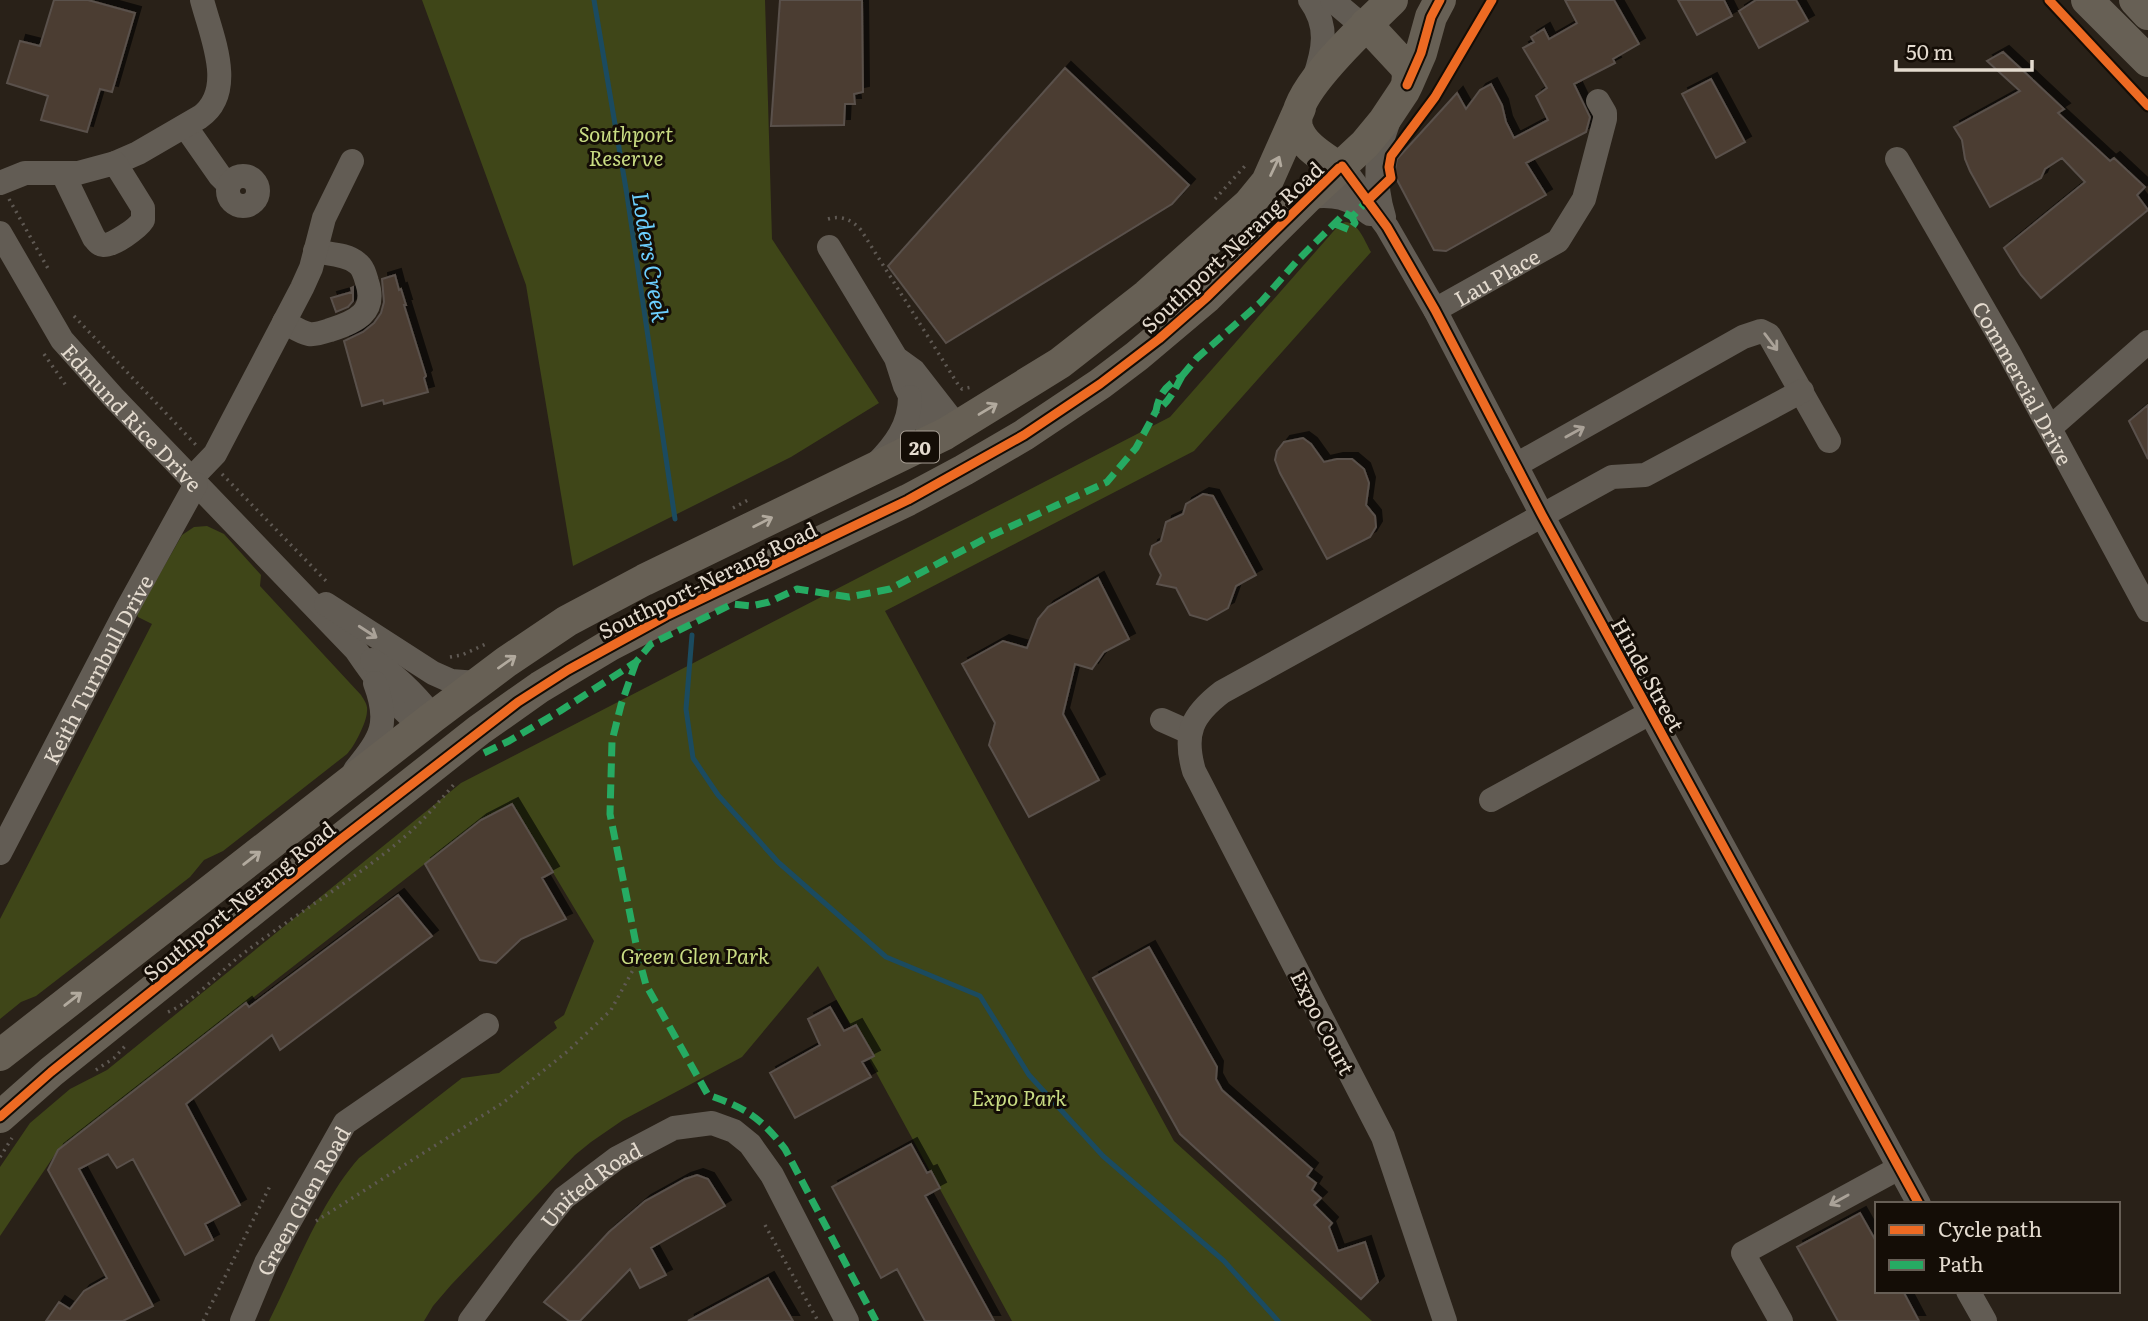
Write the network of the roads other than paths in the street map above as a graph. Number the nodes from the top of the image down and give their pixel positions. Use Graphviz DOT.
graph roads {
  1 [pos="202,0"];
  2 [pos="1310,0"];
  3 [pos="1332,0"];
  4 [pos="1392,0"];
  5 [pos="1440,0"];
  6 [pos="2087,0"];
  7 [pos="2134,0"];
  8 [pos="2148,14"];
  9 [pos="1365,25"];
  10 [pos="2148,61"];
  11 [pos="1306,97"];
  12 [pos="1400,97"];
  13 [pos="1598,101"];
  14 [pos="185,126"];
  15 [pos="1897,159"];
  16 [pos="352,161"];
  17 [pos="115,163"];
  18 [pos="1340,167"];
  19 [pos="62,174"];
  20 [pos="0,183"];
  21 [pos="229,185"];
  22 [pos="1308,197"];
  23 [pos="1387,227"];
  24 [pos="0,233"];
  25 [pos="829,247"];
  26 [pos="315,251"];
  27 [pos="1435,310"];
  28 [pos="284,322"];
  29 [pos="2148,342"];
  30 [pos="896,358"];
  31 [pos="1802,391"];
  32 [pos="910,397"];
  33 [pos="2050,428"];
  34 [pos="945,434"];
  35 [pos="1829,441"];
  36 [pos="1516,465"];
  37 [pos="964,470"];
  38 [pos="869,472"];
  39 [pos="194,482"];
  40 [pos="1542,515"];
  41 [pos="290,581"];
  42 [pos="2148,610"];
  43 [pos="361,657"];
  44 [pos="477,683"];
  45 [pos="1650,713"];
  46 [pos="1162,720"];
  47 [pos="427,721"];
  48 [pos="1189,732"];
  49 [pos="457,763"];
  50 [pos="337,792"];
  51 [pos="1491,800"];
  52 [pos="0,853"];
  53 [pos="487,1025"];
  54 [pos="36,1028"];
  55 [pos="0,1036"];
  56 [pos="0,1055"];
  57 [pos="4,1129"];
  58 [pos="1899,1168"];
  59 [pos="1918,1202"];
  60 [pos="1969,1293"];
  61 [pos="242,1321"];
  62 [pos="470,1321"];
  63 [pos="847,1321"];
  64 [pos="1445,1321"];
  65 [pos="1781,1321"];
  66 [pos="1985,1321"];
  1 -- 14 [label="street"];
  2 -- 11 [label="street"];
  3 -- 9 [label="street"];
  4 -- 9 [label="main road, 20"];
  5 -- 12 [label="main road, 20"];
  6 -- 10 [label="main road"];
  7 -- 8 [label="main road"];
  9 -- 11 [label="main road, 20"];
  9 -- 12 [label="main road"];
  11 -- 18 [label="main road"];
  34 -- 11 [label="main road, Southport-Nerang Road / 20, one-way"];
  12 -- 18 [label="main road, 20"];
  12 -- 23 [label="street, Hinde Street"];
  13 -- 27 [label="street, Lau Place"];
  14 -- 17 [label="street"];
  14 -- 21 [label="street"];
  15 -- 33 [label="street, Commercial Drive"];
  16 -- 26 [label="street, Keith Turnbull Drive"];
  17 -- 19 [label="street"];
  17 -- 19 [label="street"];
  18 -- 22 [label="main road, Southport-Nerang Road / 20"];
  18 -- 23 [label="street, Hinde Street"];
  19 -- 20 [label="street"];
  22 -- 23 [label="street, Hinde Street"];
  22 -- 37 [label="main road, Southport-Nerang Road / 20"];
  23 -- 27 [label="street, Hinde Street"];
  24 -- 39 [label="street, Edmund Rice Drive"];
  25 -- 30 [label="street"];
  26 -- 28 [label="street, Keith Turnbull Drive"];
  26 -- 28 [label="street"];
  27 -- 36 [label="street, Hinde Street"];
  28 -- 39 [label="street, Keith Turnbull Drive"];
  29 -- 33 [label="street"];
  30 -- 32 [label="street"];
  30 -- 34 [label="street"];
  31 -- 35 [label="street"];
  36 -- 31 [label="street, one-way"];
  31 -- 40 [label="street"];
  32 -- 34 [label="street"];
  32 -- 38 [label="street"];
  33 -- 42 [label="street, Commercial Drive"];
  34 -- 37 [label="main road"];
  34 -- 38 [label="main road, Southport-Nerang Road / 20"];
  36 -- 40 [label="street, Hinde Street"];
  37 -- 49 [label="main road, Southport-Nerang Road / 20"];
  44 -- 38 [label="main road, Southport-Nerang Road / 20, one-way"];
  39 -- 41 [label="street, Edmund Rice Drive"];
  39 -- 52 [label="street, Keith Turnbull Drive"];
  40 -- 45 [label="street, Hinde Street"];
  40 -- 48 [label="street"];
  41 -- 43 [label="street, Edmund Rice Drive"];
  41 -- 44 [label="street, Edmund Rice Drive, one-way"];
  43 -- 47 [label="street, Edmund Rice Drive"];
  43 -- 50 [label="street, Edmund Rice Drive"];
  44 -- 47 [label="main road, Southport-Nerang Road / 20"];
  45 -- 51 [label="street"];
  45 -- 58 [label="street, Hinde Street"];
  46 -- 48 [label="street"];
  47 -- 49 [label="main road"];
  47 -- 50 [label="main road, Southport-Nerang Road / 20"];
  48 -- 64 [label="street, Expo Court"];
  49 -- 57 [label="main road, Southport-Nerang Road / 20"];
  54 -- 50 [label="main road, Southport-Nerang Road / 20, one-way"];
  53 -- 61 [label="street, Green Glen Road"];
  54 -- 55 [label="street"];
  54 -- 56 [label="main road, Southport-Nerang Road / 20"];
  58 -- 59 [label="street, Hinde Street"];
  58 -- 65 [label="street, one-way"];
  60 -- 66 [label="street"];
  62 -- 63 [label="street, United Road"];
}
